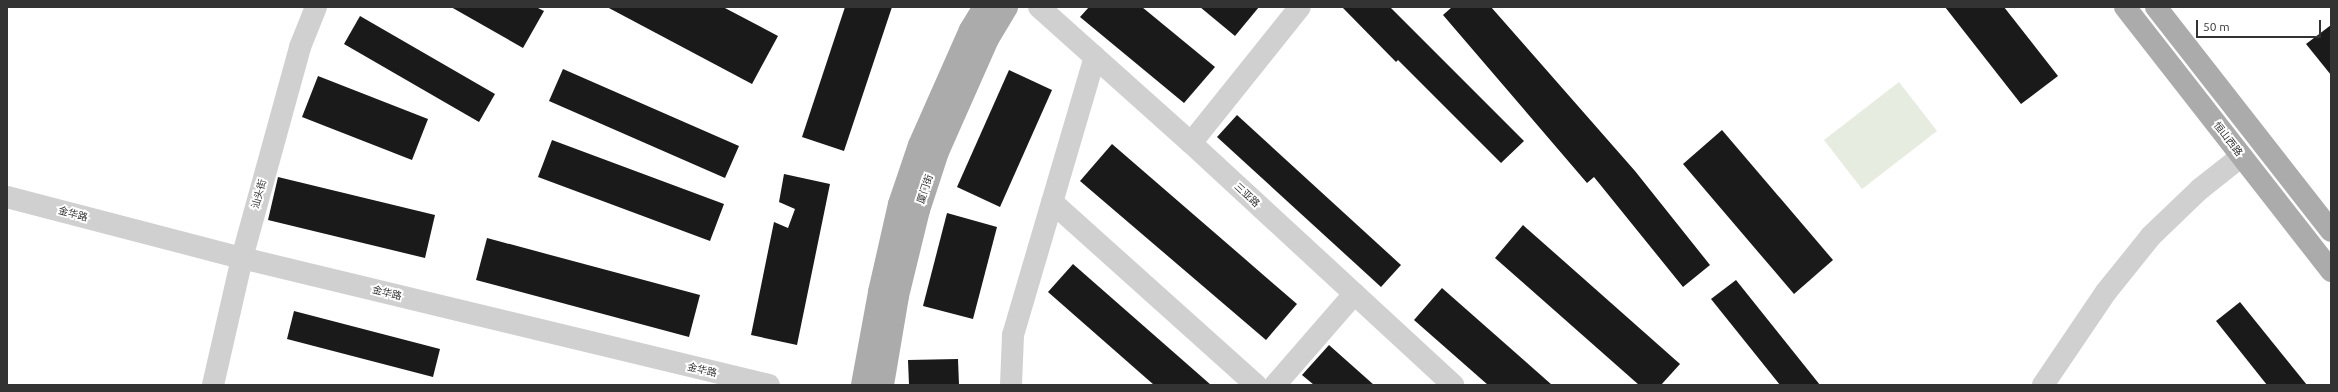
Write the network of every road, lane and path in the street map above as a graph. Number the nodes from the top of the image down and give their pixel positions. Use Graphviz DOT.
graph roads {
  1 [pos="316,7"];
  2 [pos="984,7"];
  3 [pos="1007,7"];
  4 [pos="1039,7"];
  5 [pos="1300,7"];
  6 [pos="2125,7"];
  7 [pos="2156,7"];
  8 [pos="1095,57"];
  9 [pos="1191,143"];
  10 [pos="2242,156"];
  11 [pos="7,197"];
  12 [pos="1052,202"];
  13 [pos="2331,231"];
  14 [pos="242,258"];
  15 [pos="2331,271"];
  16 [pos="1354,294"];
  17 [pos="213,385"];
  18 [pos="769,385"];
  19 [pos="862,385"];
  20 [pos="883,385"];
  21 [pos="1011,385"];
  22 [pos="1256,385"];
  23 [pos="1275,385"];
  24 [pos="1453,385"];
  25 [pos="2043,385"];
  1 -- 14 [label="street, 汕头街"];
  2 -- 19 [label="main road, 厦门街"];
  3 -- 20 [label="main road, 厦门街"];
  4 -- 8 [label="street, 三亚路"];
  5 -- 9 [label="street"];
  6 -- 10 [label="main road, 恒山西路"];
  7 -- 13 [label="main road"];
  8 -- 9 [label="street, 三亚路"];
  8 -- 12 [label="street"];
  9 -- 16 [label="street, 三亚路"];
  10 -- 15 [label="main road, 恒山西路"];
  10 -- 25 [label="street"];
  11 -- 14 [label="street, 金华路"];
  12 -- 21 [label="street"];
  12 -- 22 [label="street"];
  14 -- 17 [label="street, 汕头街"];
  14 -- 18 [label="street, 金华路"];
  16 -- 23 [label="street"];
  16 -- 24 [label="street, 三亚路"];
}
